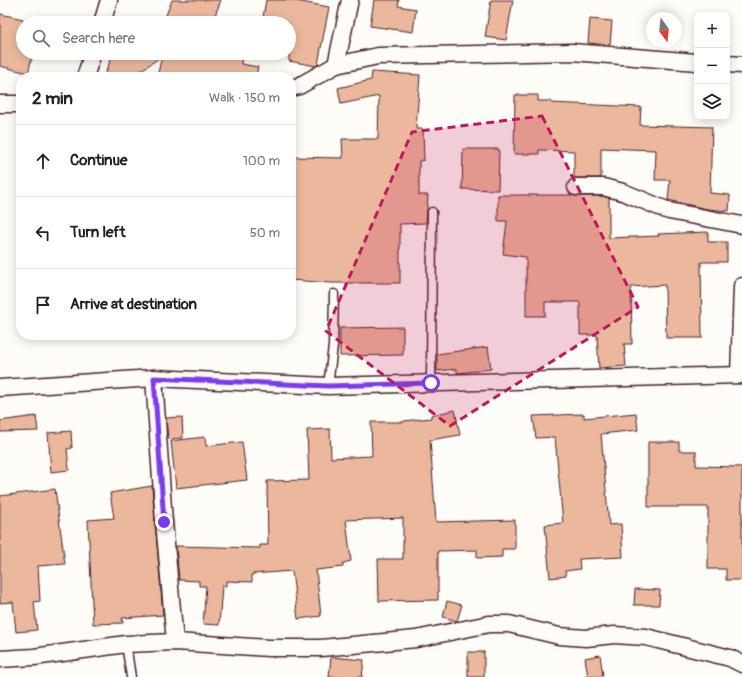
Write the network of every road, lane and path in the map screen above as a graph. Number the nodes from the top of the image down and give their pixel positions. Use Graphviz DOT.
graph roads {
  1 [pos="109,0"];
  2 [pos="350,0"];
  3 [pos="104,16"];
  4 [pos="91,60"];
  5 [pos="694,62"];
  6 [pos="730,64"];
  7 [pos="336,65"];
  8 [pos="742,65"];
  9 [pos="87,72"];
  10 [pos="296,87"];
  11 [pos="0,104"];
  12 [pos="16,104"];
  13 [pos="576,187"];
  14 [pos="432,212"];
  15 [pos="742,225"];
  16 [pos="742,286"];
  17 [pos="334,294"];
  18 [pos="740,375"];
  19 [pos="154,378"];
  20 [pos="431,383"];
  21 [pos="328,386"];
  22 [pos="0,388"];
  23 [pos="175,642"];
  24 [pos="126,644"];
  25 [pos="0,659"];
  26 [pos="742,664"];
  27 [pos="131,677"];
  1 -- 3 [label="street"];
  2 -- 7 [label="street"];
  4 -- 9 [label="street"];
  5 -- 7 [label="street"];
  6 -- 8 [label="street"];
  7 -- 10 [label="street"];
  11 -- 12 [label="street"];
  13 -- 15 [label="street"];
  14 -- 20 [label="lane"];
  16 -- 18 [label="street"];
  17 -- 21 [label="lane"];
  18 -- 20 [label="street"];
  19 -- 21 [label="street"];
  19 -- 22 [label="street"];
  19 -- 23 [label="street"];
  20 -- 21 [label="street"];
  23 -- 24 [label="street"];
  23 -- 26 [label="street"];
  24 -- 25 [label="street"];
  24 -- 27 [label="lane"];
}
